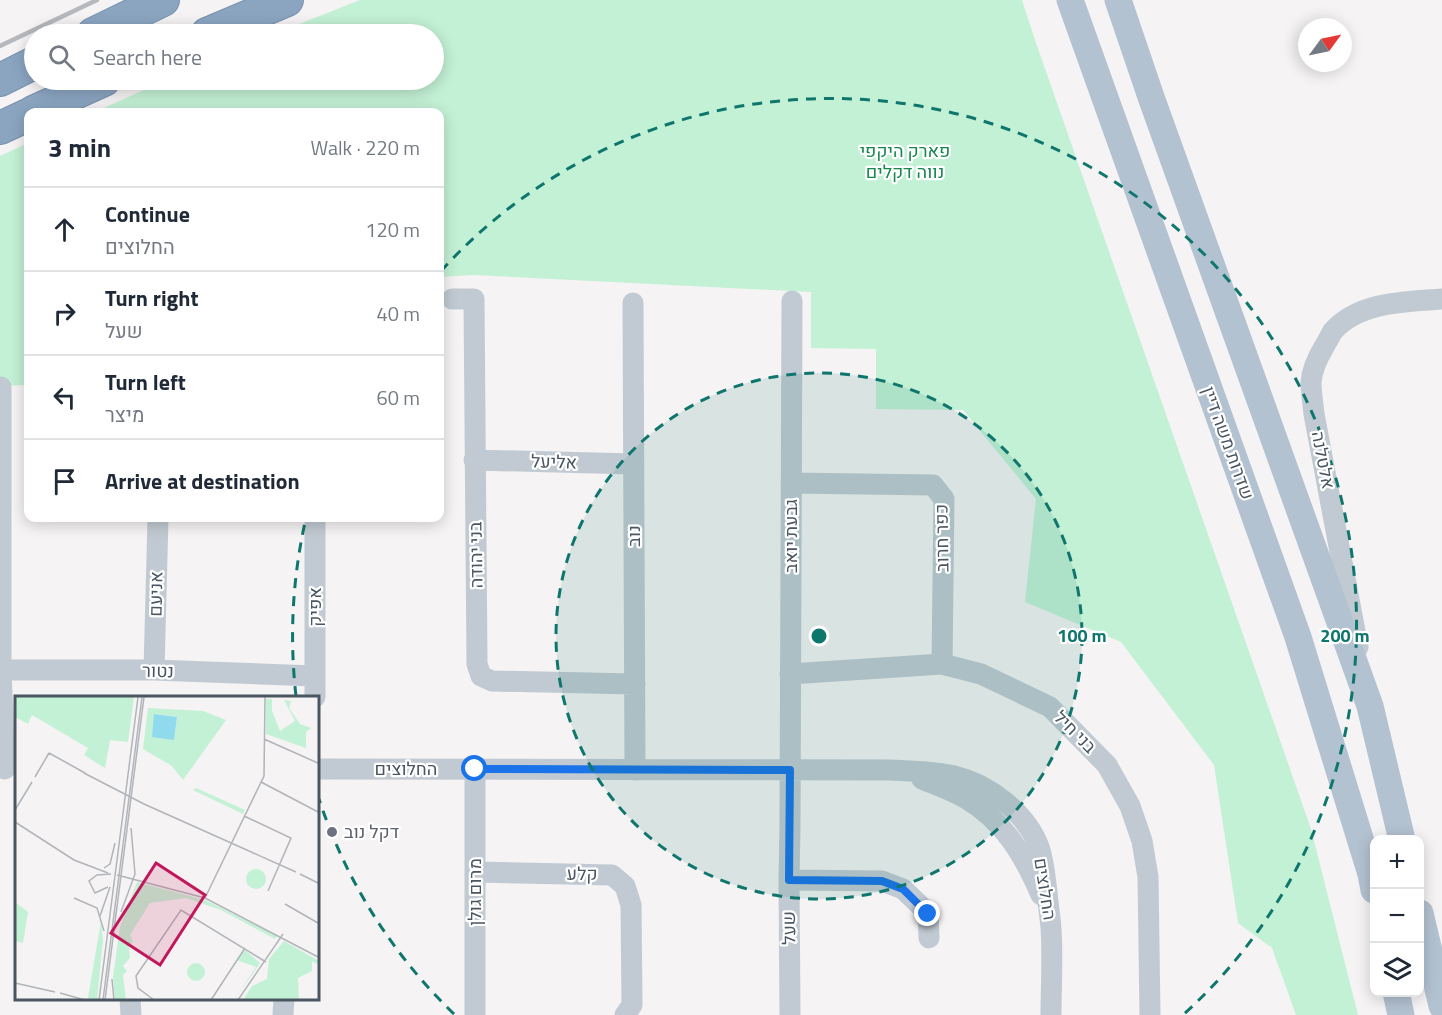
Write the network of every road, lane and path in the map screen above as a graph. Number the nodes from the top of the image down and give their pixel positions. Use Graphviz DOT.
graph roads {
  1 [pos="163,0"];
  2 [pos="267,0"];
  3 [pos="287,0"];
  4 [pos="1070,0"];
  5 [pos="1118,0"];
  6 [pos="114,24"];
  7 [pos="218,24"];
  8 [pos="231,24"];
  9 [pos="24,68"];
  10 [pos="0,80"];
  11 [pos="82,90"];
  12 [pos="42,108"];
  13 [pos="24,117"];
  14 [pos="0,128"];
  15 [pos="452,299"];
  16 [pos="1442,299"];
  17 [pos="792,302"];
  18 [pos="633,303"];
  19 [pos="1,387"];
  20 [pos="474,460"];
  21 [pos="634,464"];
  22 [pos="791,483"];
  23 [pos="158,522"];
  24 [pos="315,522"];
  25 [pos="942,664"];
  26 [pos="1,670"];
  27 [pos="154,670"];
  28 [pos="790,674"];
  29 [pos="315,676"];
  30 [pos="635,684"];
  31 [pos="315,696"];
  32 [pos="1370,706"];
  33 [pos="7,769"];
  34 [pos="320,769"];
  35 [pos="475,769"];
  36 [pos="635,770"];
  37 [pos="790,770"];
  38 [pos="1401,835"];
  39 [pos="475,872"];
  40 [pos="789,880"];
  41 [pos="1374,889"];
  42 [pos="1424,932"];
  43 [pos="929,938"];
  44 [pos="1397,997"];
  45 [pos="284,1000"];
  46 [pos="1442,1006"];
  47 [pos="1442,1011"];
  48 [pos="283,1015"];
  49 [pos="475,1015"];
  50 [pos="625,1015"];
  51 [pos="790,1015"];
  52 [pos="1051,1015"];
  53 [pos="1150,1015"];
  54 [pos="1401,1015"];
  55 [pos="1437,1015"];
  1 -- 6 [label="highway"];
  2 -- 7 [label="highway"];
  3 -- 8 [label="highway"];
  4 -- 41 [label="main road, שדרות משה דיין"];
  5 -- 32 [label="main road"];
  9 -- 10 [label="highway"];
  11 -- 12 [label="highway"];
  13 -- 14 [label="highway"];
  15 -- 20 [label="street, בני יהודה"];
  16 -- 32 [label="street, אלטלנה"];
  17 -- 22 [label="street, גבעת יואב"];
  18 -- 21 [label="street, נוב"];
  19 -- 26 [label="street"];
  20 -- 21 [label="street, אליעל"];
  20 -- 30 [label="street, בני יהודה"];
  21 -- 30 [label="street, נוב"];
  22 -- 25 [label="street, כפר חרוב"];
  22 -- 28 [label="street, גבעת יואב"];
  23 -- 27 [label="street, אניעם"];
  24 -- 29 [label="street, אפיק"];
  25 -- 28 [label="street, בני חיל"];
  25 -- 53 [label="street, בני חיל"];
  26 -- 27 [label="street, נטור"];
  26 -- 33 [label="street"];
  27 -- 29 [label="street, נטור"];
  28 -- 37 [label="street, גבעת יואב"];
  29 -- 31 [label="street, אפיק"];
  30 -- 36 [label="street, נוב"];
  32 -- 38 [label="main road"];
  34 -- 35 [label="street, החלוצים"];
  35 -- 36 [label="street, החלוצים"];
  35 -- 39 [label="street, מרום גולן"];
  36 -- 37 [label="street, החלוצים"];
  37 -- 40 [label="street, שעל"];
  37 -- 52 [label="street, החלוצים"];
  39 -- 49 [label="street, מרום גולן"];
  39 -- 50 [label="street, קלע"];
  40 -- 43 [label="street"];
  40 -- 51 [label="street, שעל"];
  42 -- 46 [label="main road"];
  44 -- 54 [label="main road"];
  45 -- 48 [label="street"];
  47 -- 55 [label="main road"];
}
